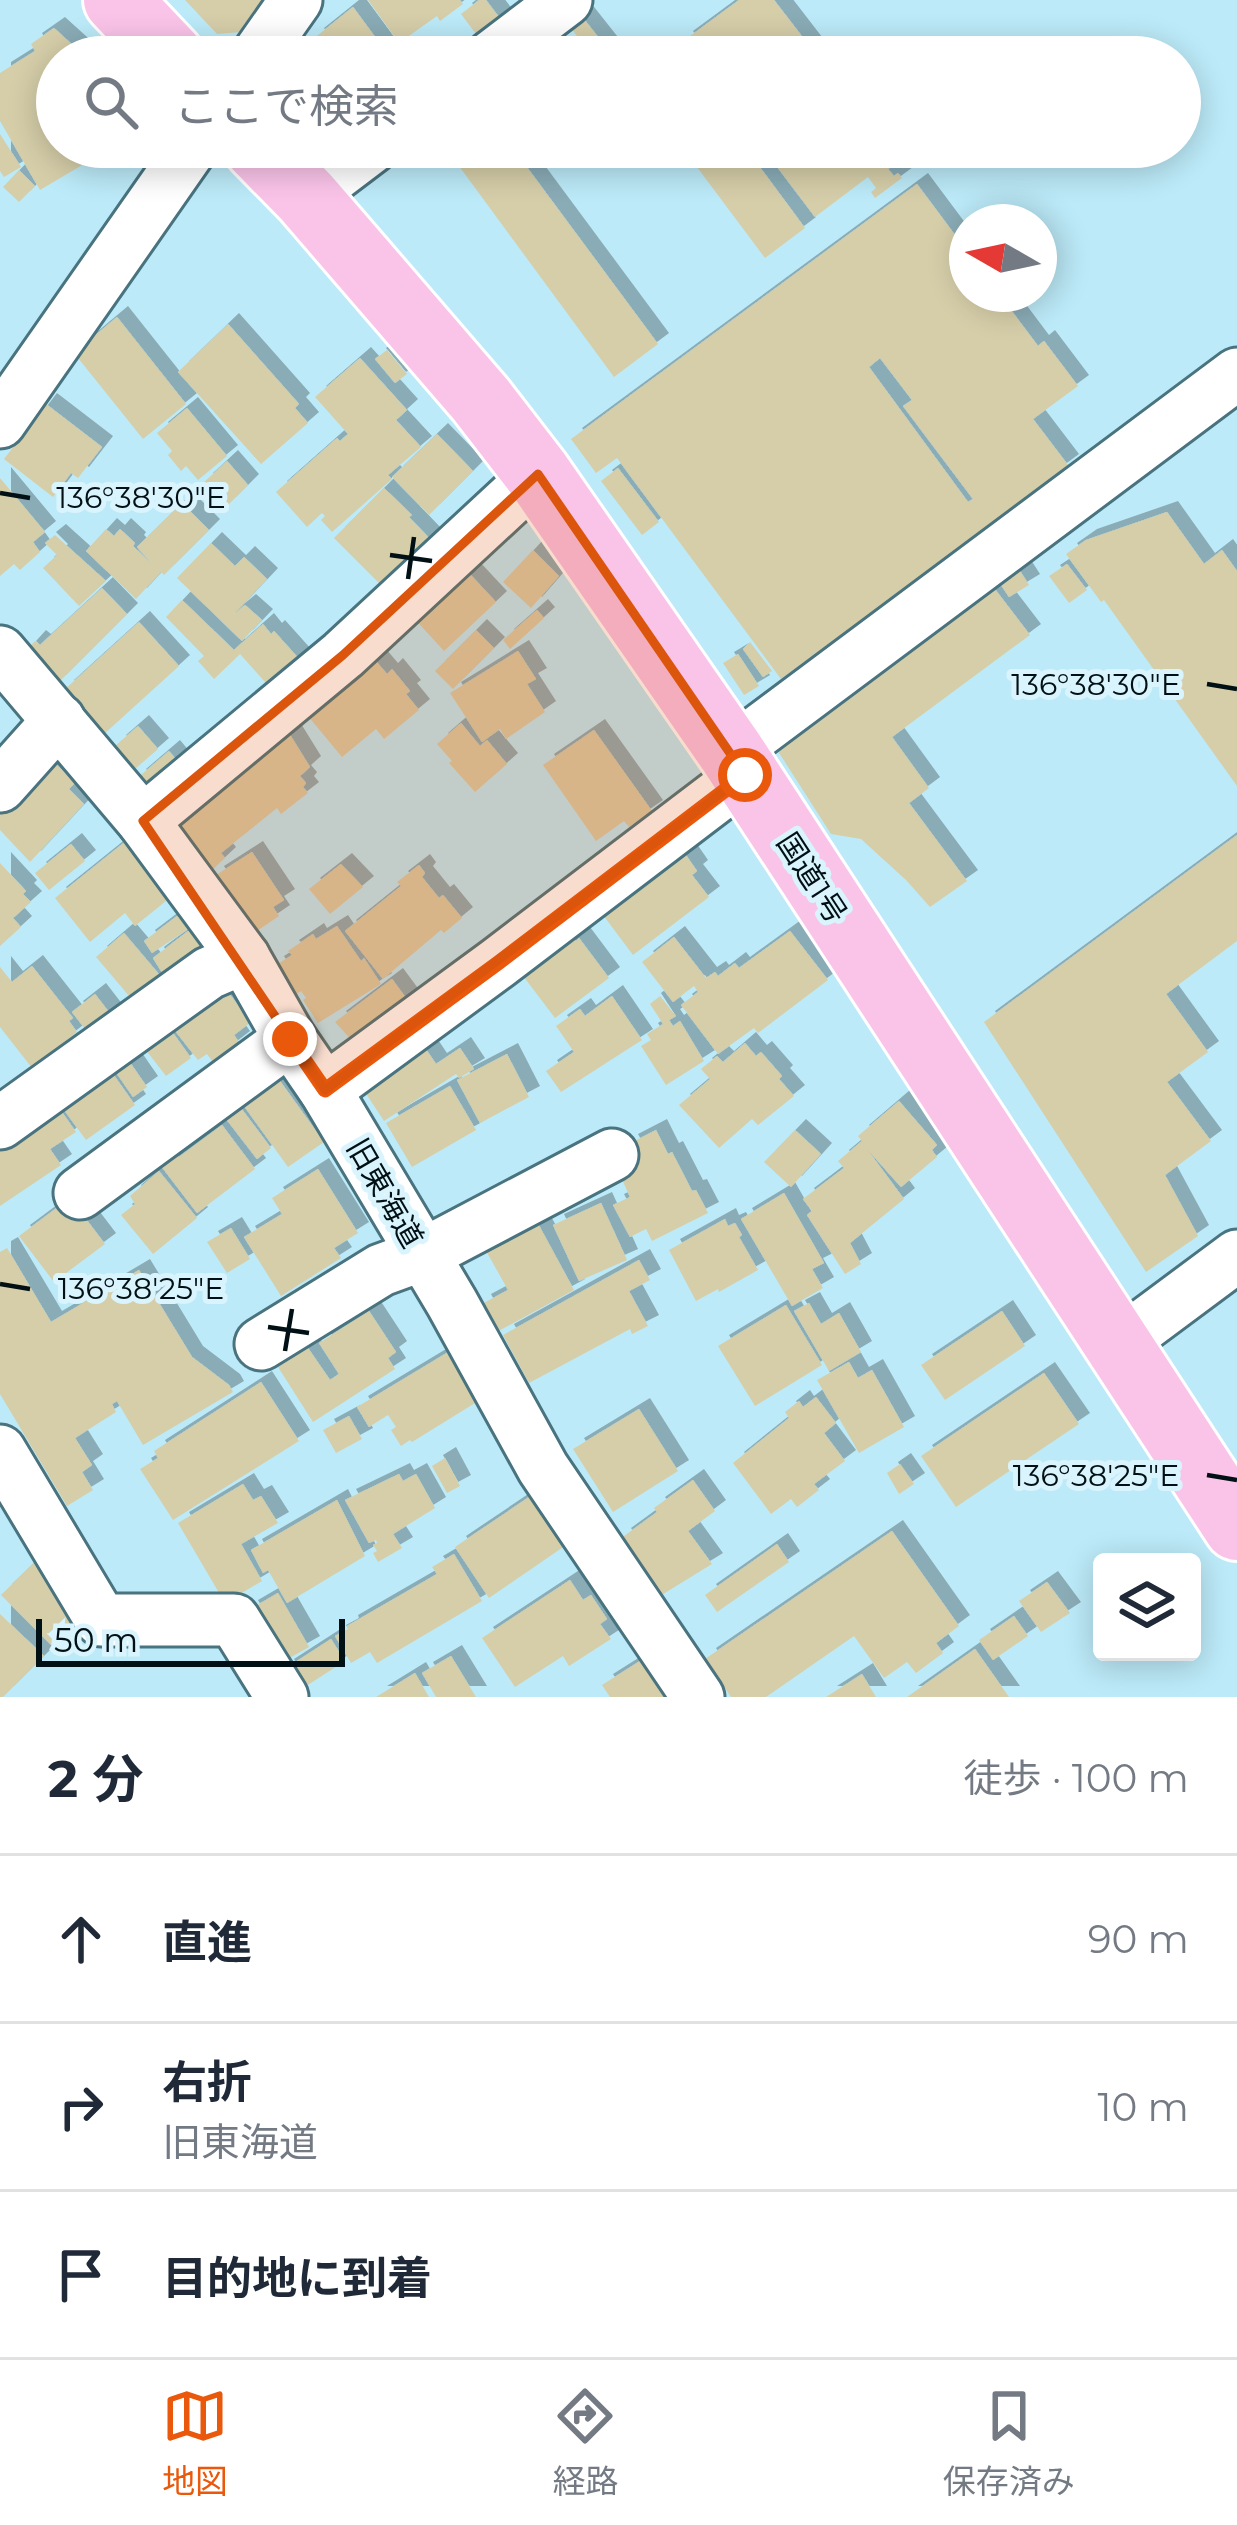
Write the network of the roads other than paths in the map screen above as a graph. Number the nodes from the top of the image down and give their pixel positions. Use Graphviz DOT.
graph roads {
  1 [pos="117,0"];
  2 [pos="296,0"];
  3 [pos="566,0"];
  4 [pos="151,36"];
  5 [pos="271,36"];
  6 [pos="519,36"];
  7 [pos="177,168"];
  8 [pos="278,168"];
  9 [pos="345,168"];
  10 [pos="306,197"];
  11 [pos="1237,374"];
  12 [pos="0,422"];
  13 [pos="538,474"];
  14 [pos="0,652"];
  15 [pos="59,720"];
  16 [pos="738,764"];
  17 [pos="0,786"];
  18 [pos="143,821"];
  19 [pos="244,958"];
  20 [pos="290,1039"];
  21 [pos="325,1090"];
  22 [pos="0,1123"];
  23 [pos="612,1155"];
  24 [pos="80,1192"];
  25 [pos="422,1255"];
  26 [pos="1237,1256"];
  27 [pos="261,1344"];
  28 [pos="1117,1346"];
  29 [pos="0,1451"];
  30 [pos="1237,1527"];
  31 [pos="282,1697"];
  32 [pos="698,1697"];
  1 -- 4 [label="highway"];
  2 -- 5 [label="street"];
  3 -- 6 [label="street"];
  7 -- 12 [label="street"];
  8 -- 10 [label="highway, 国道1号"];
  9 -- 10 [label="street"];
  10 -- 13 [label="highway, 国道1号"];
  11 -- 16 [label="street"];
  13 -- 16 [label="highway, 国道1号"];
  13 -- 18 [label="street"];
  14 -- 15 [label="street, 旧東海道"];
  15 -- 17 [label="street"];
  15 -- 18 [label="street, 旧東海道"];
  16 -- 21 [label="street"];
  16 -- 28 [label="highway, 国道1号"];
  18 -- 19 [label="street, 旧東海道"];
  19 -- 20 [label="street, 旧東海道"];
  19 -- 22 [label="street"];
  20 -- 21 [label="street, 旧東海道"];
  20 -- 24 [label="street"];
  21 -- 25 [label="street, 旧東海道"];
  23 -- 25 [label="street"];
  25 -- 27 [label="street"];
  25 -- 32 [label="street, 旧東海道"];
  26 -- 28 [label="street"];
  28 -- 30 [label="highway, 国道1号"];
  29 -- 31 [label="street"];
}
